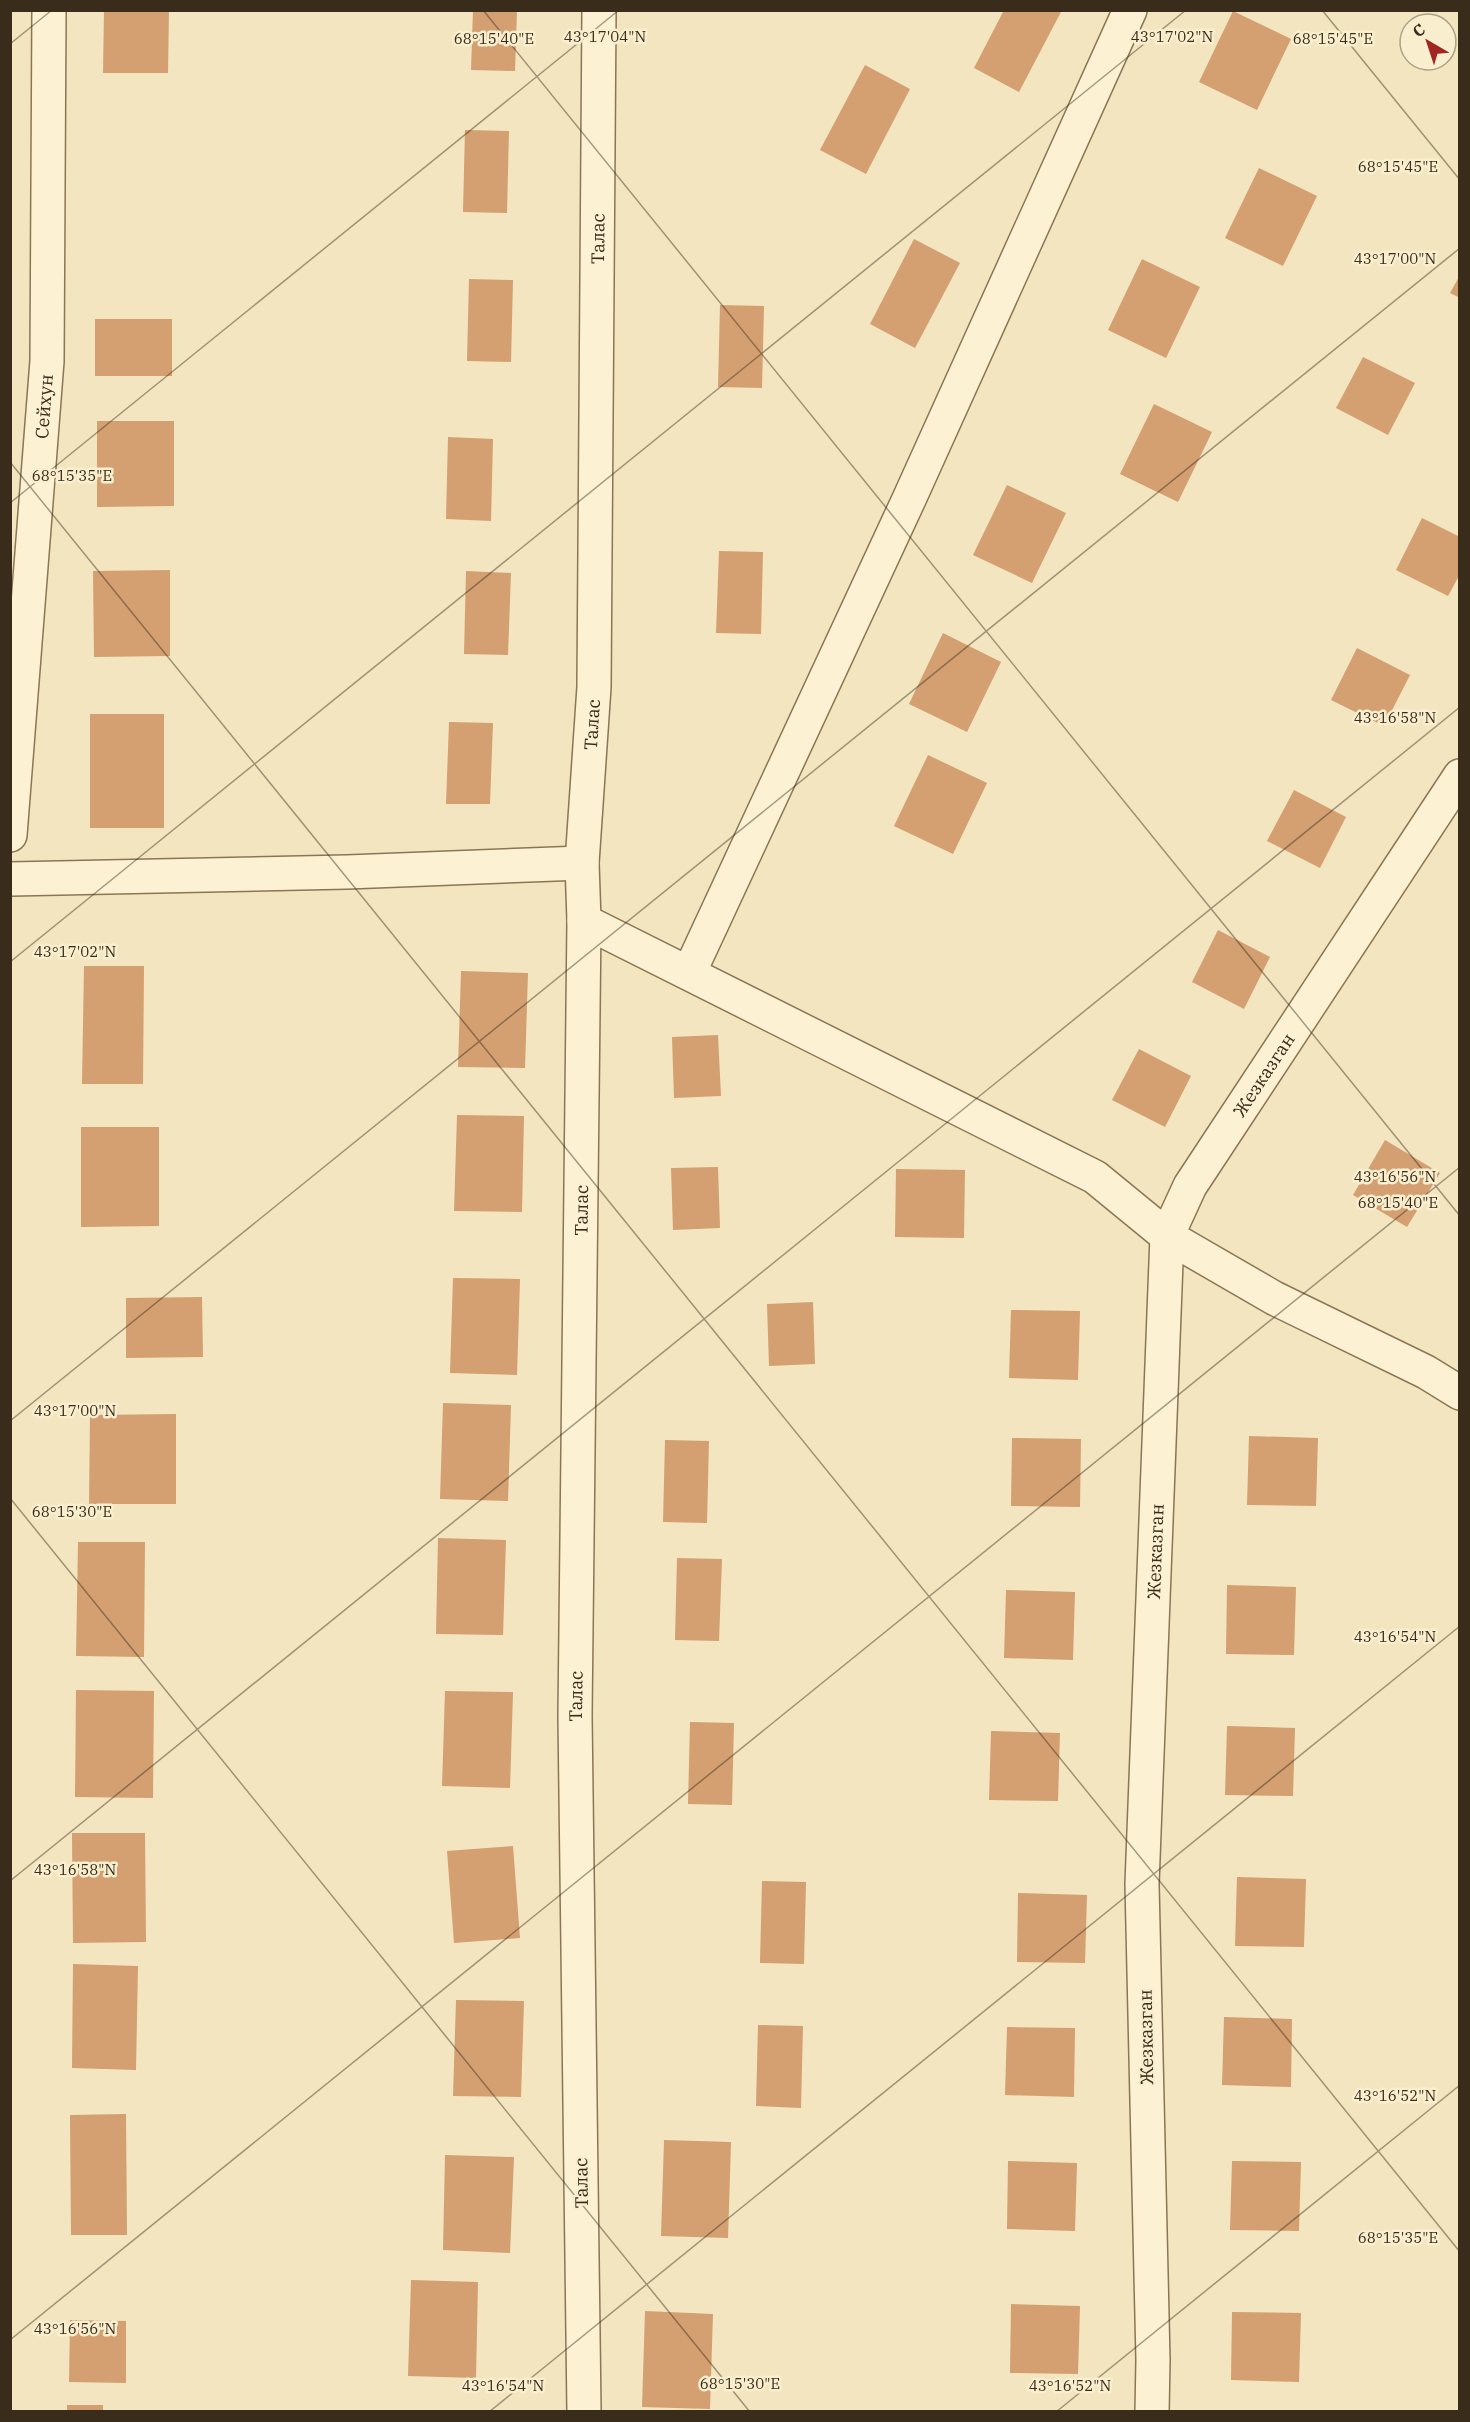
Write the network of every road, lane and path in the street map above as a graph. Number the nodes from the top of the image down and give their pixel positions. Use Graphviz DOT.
graph roads {
  1 [pos="50,10"];
  2 [pos="599,10"];
  3 [pos="1130,10"];
  4 [pos="1459,780"];
  5 [pos="10,835"];
  6 [pos="582,863"];
  7 [pos="10,879"];
  8 [pos="584,921"];
  9 [pos="689,973"];
  10 [pos="1167,1236"];
  11 [pos="1460,1393"];
  12 [pos="584,2412"];
  13 [pos="1152,2412"];
  1 -- 5 [label="street, Сейхун"];
  2 -- 6 [label="street, Талас"];
  3 -- 9 [label="street"];
  4 -- 10 [label="street, Жезказган"];
  6 -- 7 [label="street"];
  6 -- 8 [label="street, Талас"];
  8 -- 9 [label="street"];
  8 -- 12 [label="street, Талас"];
  9 -- 10 [label="street"];
  10 -- 11 [label="street"];
  10 -- 13 [label="street, Жезказган"];
}
